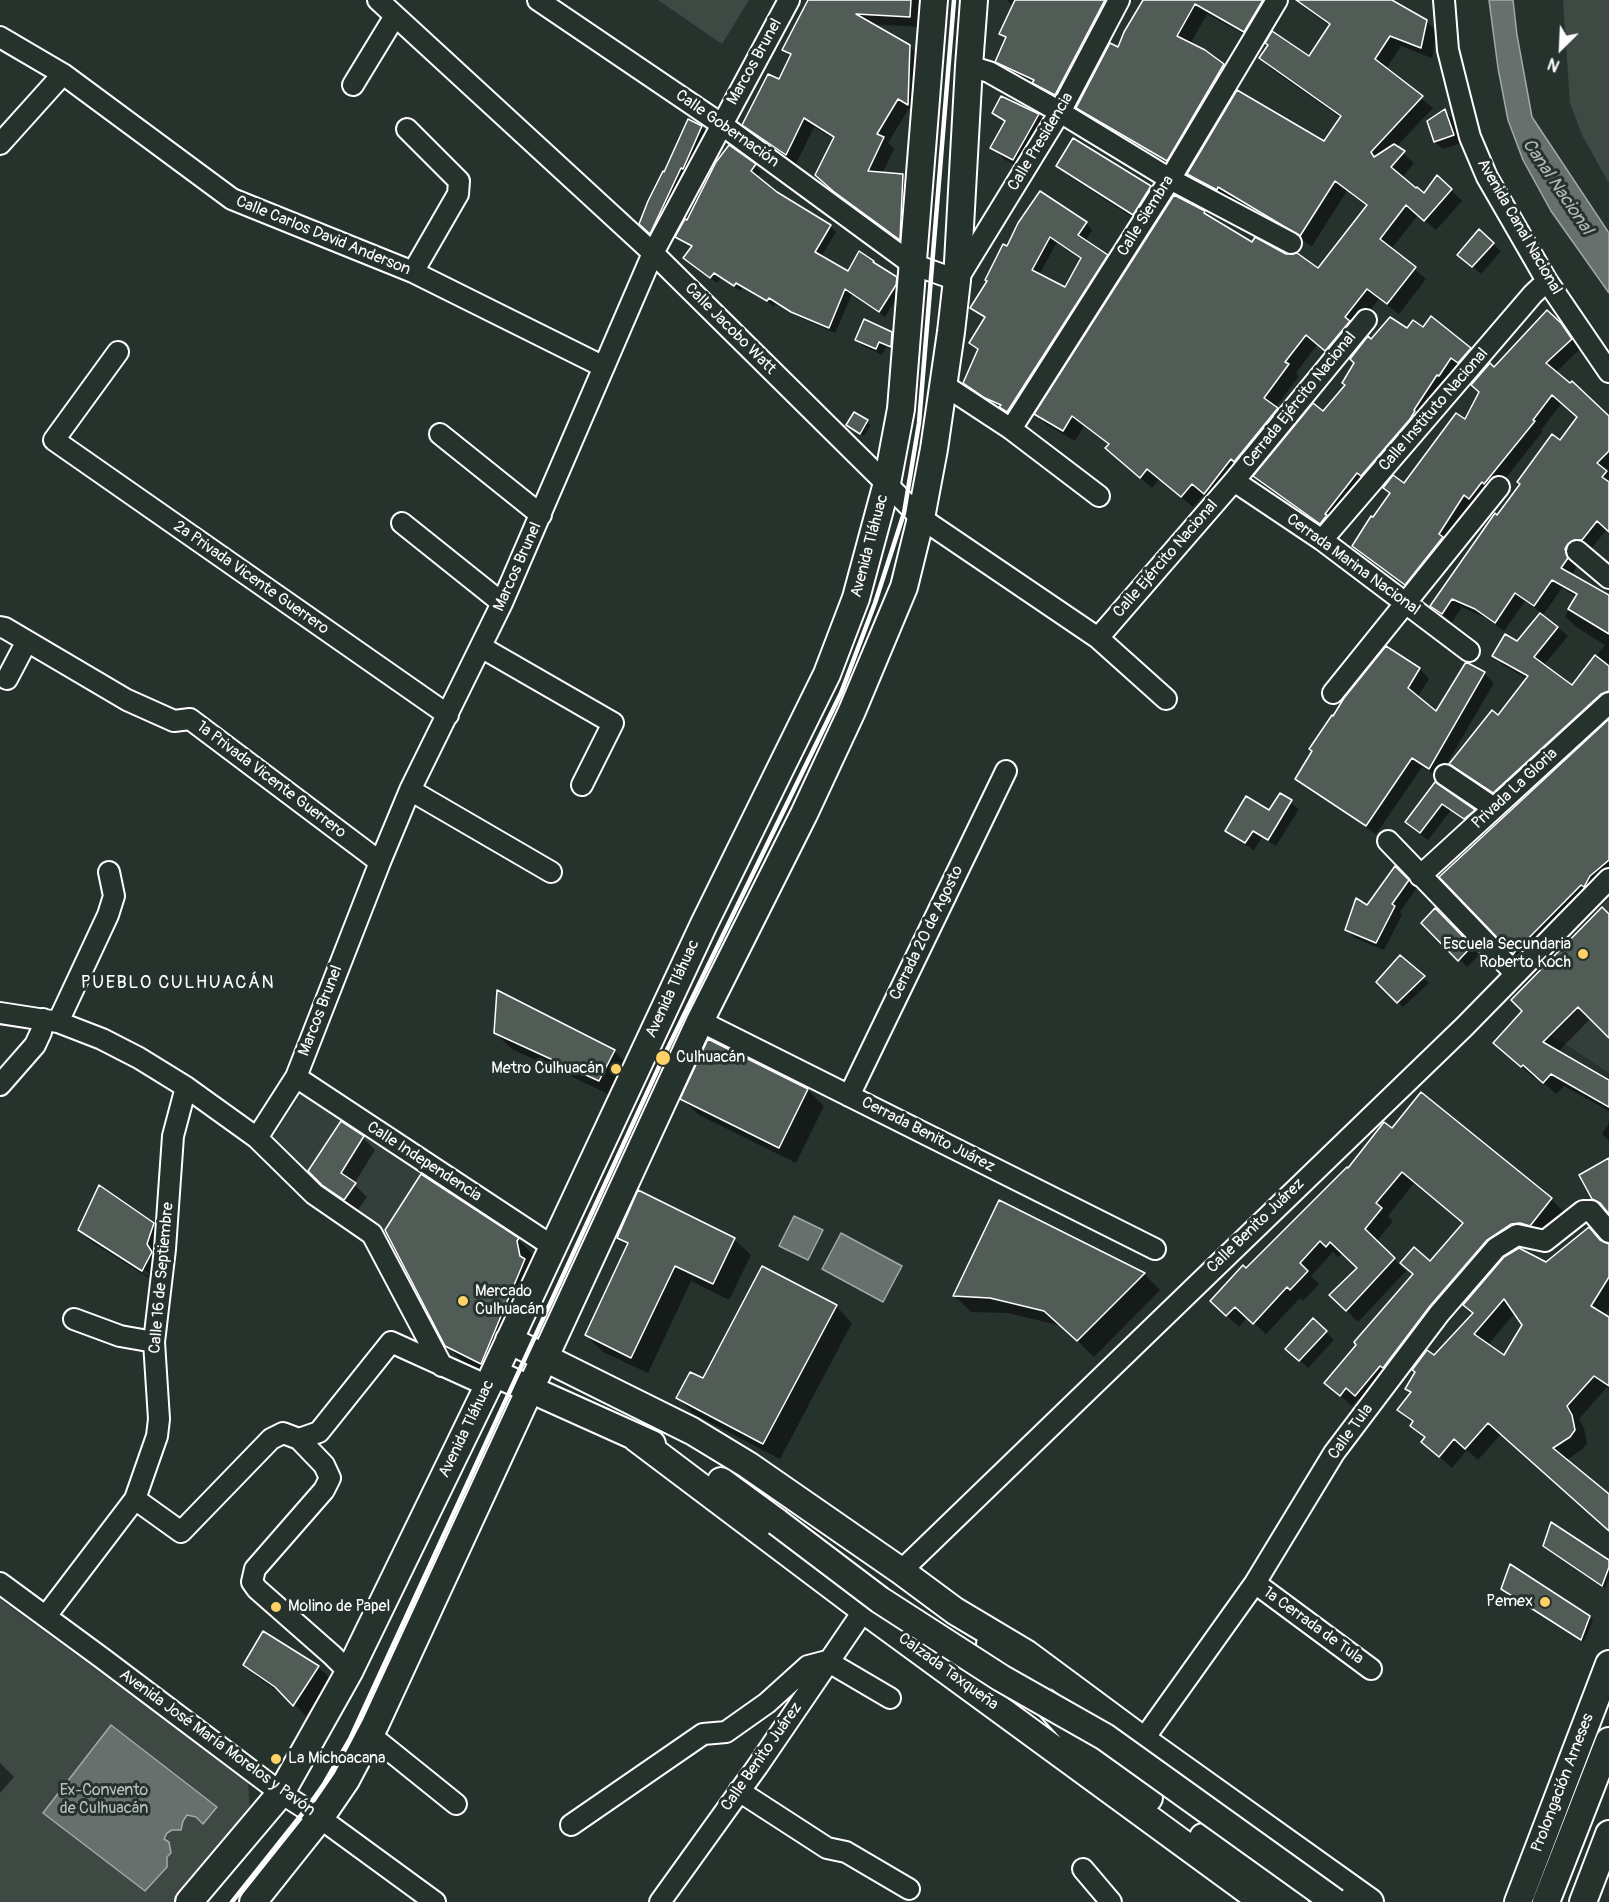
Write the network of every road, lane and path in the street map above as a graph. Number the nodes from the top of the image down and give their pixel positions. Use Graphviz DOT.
graph roads {
  1 [pos="537,0"];
  2 [pos="789,0"];
  3 [pos="934,0"];
  4 [pos="974,0"];
  5 [pos="1119,0"];
  6 [pos="1276,0"];
  7 [pos="1444,0"];
  8 [pos="387,6"];
  9 [pos="0,37"];
  10 [pos="969,66"];
  11 [pos="63,74"];
  12 [pos="353,85"];
  13 [pos="1060,112"];
  14 [pos="721,124"];
  15 [pos="407,129"];
  16 [pos="0,144"];
  17 [pos="1170,179"];
  18 [pos="1291,243"];
  19 [pos="653,253"];
  20 [pos="912,264"];
  21 [pos="413,272"];
  22 [pos="957,280"];
  23 [pos="1547,281"];
  24 [pos="1366,320"];
  25 [pos="118,352"];
  26 [pos="604,367"];
  27 [pos="1609,372"];
  28 [pos="944,385"];
  29 [pos="1011,429"];
  30 [pos="440,434"];
  31 [pos="1234,481"];
  32 [pos="887,483"];
  33 [pos="1499,487"];
  34 [pos="1099,496"];
  35 [pos="541,515"];
  36 [pos="921,518"];
  37 [pos="402,523"];
  38 [pos="1322,540"];
  39 [pos="1576,551"];
  40 [pos="1609,579"];
  41 [pos="501,603"];
  42 [pos="1405,603"];
  43 [pos="0,627"];
  44 [pos="1098,638"];
  45 [pos="27,641"];
  46 [pos="480,647"];
  47 [pos="1469,651"];
  48 [pos="7,679"];
  49 [pos="1333,693"];
  50 [pos="1166,699"];
  51 [pos="1609,703"];
  52 [pos="448,715"];
  53 [pos="1006,771"];
  54 [pos="1445,775"];
  55 [pos="582,785"];
  56 [pos="410,790"];
  57 [pos="767,795"];
  58 [pos="1494,808"];
  59 [pos="804,814"];
  60 [pos="1388,841"];
  61 [pos="380,862"];
  62 [pos="109,872"];
  63 [pos="551,872"];
  64 [pos="1420,876"];
  65 [pos="1609,879"];
  66 [pos="1515,973"];
  67 [pos="0,1013"];
  68 [pos="50,1020"];
  69 [pos="700,1021"];
  70 [pos="296,1077"];
  71 [pos="0,1085"];
  72 [pos="186,1087"];
  73 [pos="849,1096"];
  74 [pos="257,1138"];
  75 [pos="1609,1232"];
  76 [pos="552,1246"];
  77 [pos="1155,1249"];
  78 [pos="74,1318"];
  79 [pos="509,1340"];
  80 [pos="154,1342"];
  81 [pos="544,1358"];
  82 [pos="442,1366"];
  83 [pos="491,1380"];
  84 [pos="530,1390"];
  85 [pos="636,1438"];
  86 [pos="299,1439"];
  87 [pos="135,1499"];
  88 [pos="901,1571"];
  89 [pos="0,1583"];
  90 [pos="1255,1584"];
  91 [pos="864,1610"];
  92 [pos="955,1611"];
  93 [pos="46,1616"];
  94 [pos="827,1661"];
  95 [pos="1609,1664"];
  96 [pos="1371,1669"];
  97 [pos="349,1672"];
  98 [pos="891,1698"];
  99 [pos="369,1737"];
  100 [pos="1143,1740"];
  101 [pos="1609,1741"];
  102 [pos="739,1791"];
  103 [pos="281,1793"];
  104 [pos="456,1804"];
  105 [pos="320,1818"];
  106 [pos="570,1825"];
  107 [pos="1609,1834"];
  108 [pos="1083,1869"];
  109 [pos="909,1889"];
  110 [pos="189,1902"];
  111 [pos="253,1902"];
  112 [pos="435,1902"];
  113 [pos="660,1902"];
  114 [pos="1111,1902"];
  115 [pos="1263,1902"];
  116 [pos="1295,1902"];
  117 [pos="1335,1902"];
  118 [pos="1370,1902"];
  119 [pos="1518,1902"];
  120 [pos="1546,1902"];
  121 [pos="1583,1902"];
  1 -- 14 [label="street, Calle Gobernación"];
  2 -- 14 [label="street, Marcos Brunel"];
  3 -- 20 [label="main road, Avenida Tláhuac"];
  4 -- 10 [label="main road"];
  5 -- 13 [label="street, Calle Presidencia"];
  6 -- 17 [label="street, Calle Siembra"];
  7 -- 23 [label="street, Avenida Canal Nacional"];
  8 -- 12 [label="street"];
  8 -- 19 [label="street, Calle Jacobo Watt"];
  9 -- 11 [label="street, Calle Carlos David Anderson"];
  10 -- 13 [label="street"];
  10 -- 22 [label="main road"];
  11 -- 16 [label="street"];
  11 -- 21 [label="street, Calle Carlos David Anderson"];
  13 -- 17 [label="street"];
  13 -- 22 [label="street, Calle Presidencia"];
  14 -- 19 [label="street, Marcos Brunel"];
  14 -- 20 [label="street, Calle Gobernación"];
  15 -- 21 [label="street"];
  17 -- 18 [label="street"];
  17 -- 29 [label="street, Calle Siembra"];
  19 -- 26 [label="street, Marcos Brunel"];
  19 -- 32 [label="street, Calle Jacobo Watt"];
  20 -- 22 [label="street, Calle Gobernación"];
  20 -- 32 [label="main road, Avenida Tláhuac"];
  21 -- 26 [label="street, Calle Carlos David Anderson"];
  22 -- 28 [label="main road"];
  23 -- 27 [label="street, Avenida Canal Nacional"];
  23 -- 38 [label="street, Calle Instituto Nacional"];
  24 -- 31 [label="street, Cerrada Ejército Nacional"];
  25 -- 52 [label="street, 2ª Privada Vicente Guerrero"];
  26 -- 35 [label="street, Marcos Brunel"];
  28 -- 29 [label="street"];
  28 -- 36 [label="main road"];
  29 -- 34 [label="street"];
  30 -- 35 [label="street"];
  31 -- 38 [label="street, Cerrada Marina Nacional"];
  31 -- 44 [label="street, Calle Ejército Nacional"];
  32 -- 36 [label="street, Calle Jacobo Watt"];
  32 -- 57 [label="main road, Avenida Tláhuac"];
  33 -- 42 [label="street"];
  35 -- 41 [label="street, Marcos Brunel"];
  36 -- 44 [label="street, Calle Jacobo Watt"];
  36 -- 59 [label="main road"];
  37 -- 41 [label="street"];
  38 -- 42 [label="street, Cerrada Marina Nacional"];
  39 -- 40 [label="street"];
  41 -- 46 [label="street, Marcos Brunel"];
  42 -- 47 [label="street, Cerrada Marina Nacional"];
  42 -- 49 [label="street"];
  43 -- 45 [label="street, 1ª Privada Vicente Guerrero"];
  44 -- 50 [label="street, Calle Jacobo Watt"];
  45 -- 48 [label="street"];
  45 -- 61 [label="street, 1ª Privada Vicente Guerrero"];
  46 -- 52 [label="street, Marcos Brunel"];
  46 -- 55 [label="street"];
  51 -- 58 [label="street, Privada La Gloria"];
  52 -- 56 [label="street, Marcos Brunel"];
  53 -- 73 [label="street, Cerrada 20 de Agosto"];
  54 -- 58 [label="street"];
  56 -- 61 [label="street, Marcos Brunel"];
  56 -- 63 [label="street"];
  57 -- 59 [label="main road"];
  57 -- 76 [label="main road, Avenida Tláhuac"];
  58 -- 64 [label="street, Privada La Gloria"];
  59 -- 69 [label="main road"];
  60 -- 64 [label="street"];
  61 -- 70 [label="street, Marcos Brunel"];
  62 -- 68 [label="street"];
  64 -- 66 [label="street"];
  65 -- 66 [label="street, Calle Benito Juárez"];
  66 -- 88 [label="street, Calle Benito Juárez"];
  67 -- 68 [label="street"];
  68 -- 71 [label="street"];
  68 -- 72 [label="street"];
  69 -- 73 [label="street, Cerrada Benito Juárez"];
  69 -- 81 [label="main road"];
  70 -- 74 [label="street, Marcos Brunel"];
  70 -- 76 [label="street, Calle Independencia"];
  72 -- 74 [label="street"];
  72 -- 80 [label="street, Calle 16 de Septiembre"];
  73 -- 77 [label="street, Cerrada Benito Juárez"];
  74 -- 82 [label="street"];
  75 -- 90 [label="street, Calle Tula"];
  76 -- 79 [label="main road, Avenida Tláhuac"];
  78 -- 80 [label="street"];
  79 -- 81 [label="main road"];
  79 -- 83 [label="main road, Avenida Tláhuac"];
  80 -- 87 [label="street, Calle 16 de Septiembre"];
  81 -- 84 [label="main road"];
  81 -- 88 [label="main road"];
  82 -- 83 [label="street"];
  82 -- 86 [label="street"];
  83 -- 84 [label="main road, Calzada Taxqueña"];
  83 -- 97 [label="main road, Avenida Tláhuac"];
  84 -- 85 [label="main road, Calzada Taxqueña"];
  84 -- 99 [label="main road"];
  85 -- 91 [label="main road, Calzada Taxqueña"];
  85 -- 117 [label="main road, Calzada Taxqueña, bridge"];
  86 -- 87 [label="street"];
  86 -- 97 [label="street"];
  87 -- 93 [label="street, Calle 16 de Septiembre"];
  88 -- 92 [label="main road"];
  89 -- 93 [label="street, Avenida José María Morelos y Pavón"];
  90 -- 96 [label="street, 1ª Cerrada de Tula"];
  90 -- 100 [label="street, Calle Tula"];
  91 -- 94 [label="street, Calle Benito Juárez"];
  91 -- 115 [label="main road, Calzada Taxqueña"];
  92 -- 100 [label="main road"];
  92 -- 116 [label="main road"];
  93 -- 103 [label="street, Avenida José María Morelos y Pavón"];
  94 -- 98 [label="street"];
  94 -- 102 [label="street, Calle Benito Juárez"];
  94 -- 106 [label="street"];
  95 -- 119 [label="main road, Prolongación Arneses"];
  97 -- 103 [label="main road, Avenida Tláhuac"];
  99 -- 104 [label="street"];
  99 -- 105 [label="main road"];
  100 -- 118 [label="main road"];
  101 -- 120 [label="main road"];
  102 -- 109 [label="street"];
  102 -- 113 [label="street, Calle Benito Juárez"];
  103 -- 105 [label="street, Avenida José María Morelos y Pavón"];
  103 -- 110 [label="main road, Avenida Tláhuac"];
  105 -- 111 [label="main road"];
  105 -- 112 [label="street, Avenida José María Morelos y Pavón"];
  107 -- 121 [label="main road"];
  108 -- 114 [label="street"];
}
